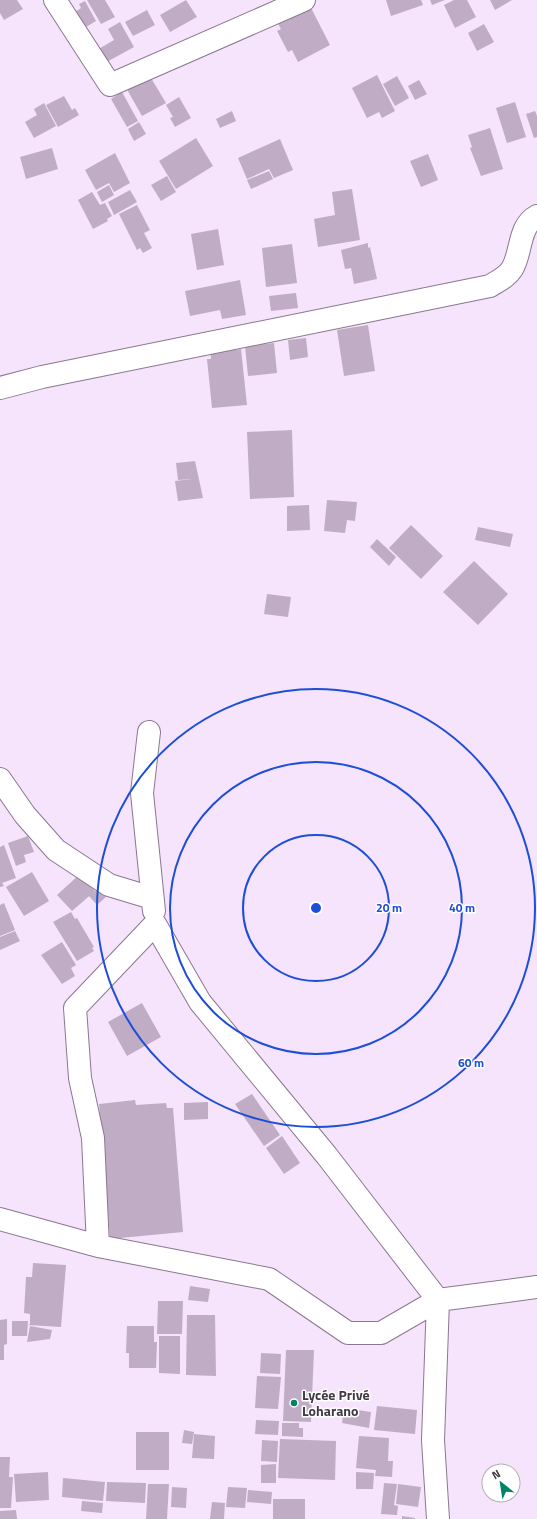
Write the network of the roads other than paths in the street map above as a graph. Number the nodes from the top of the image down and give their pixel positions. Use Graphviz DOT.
graph roads {
  1 [pos="55,0"];
  2 [pos="304,0"];
  3 [pos="537,216"];
  4 [pos="0,388"];
  5 [pos="149,732"];
  6 [pos="0,779"];
  7 [pos="152,898"];
  8 [pos="155,924"];
  9 [pos="0,1219"];
  10 [pos="98,1246"];
  11 [pos="537,1287"];
  12 [pos="438,1300"];
  13 [pos="438,1519"];
  1 -- 2 [label="street"];
  3 -- 4 [label="street"];
  5 -- 7 [label="street"];
  6 -- 7 [label="street"];
  7 -- 8 [label="street"];
  8 -- 10 [label="street"];
  8 -- 12 [label="street"];
  9 -- 10 [label="street"];
  10 -- 12 [label="street"];
  11 -- 12 [label="street"];
  12 -- 13 [label="street"];
}
